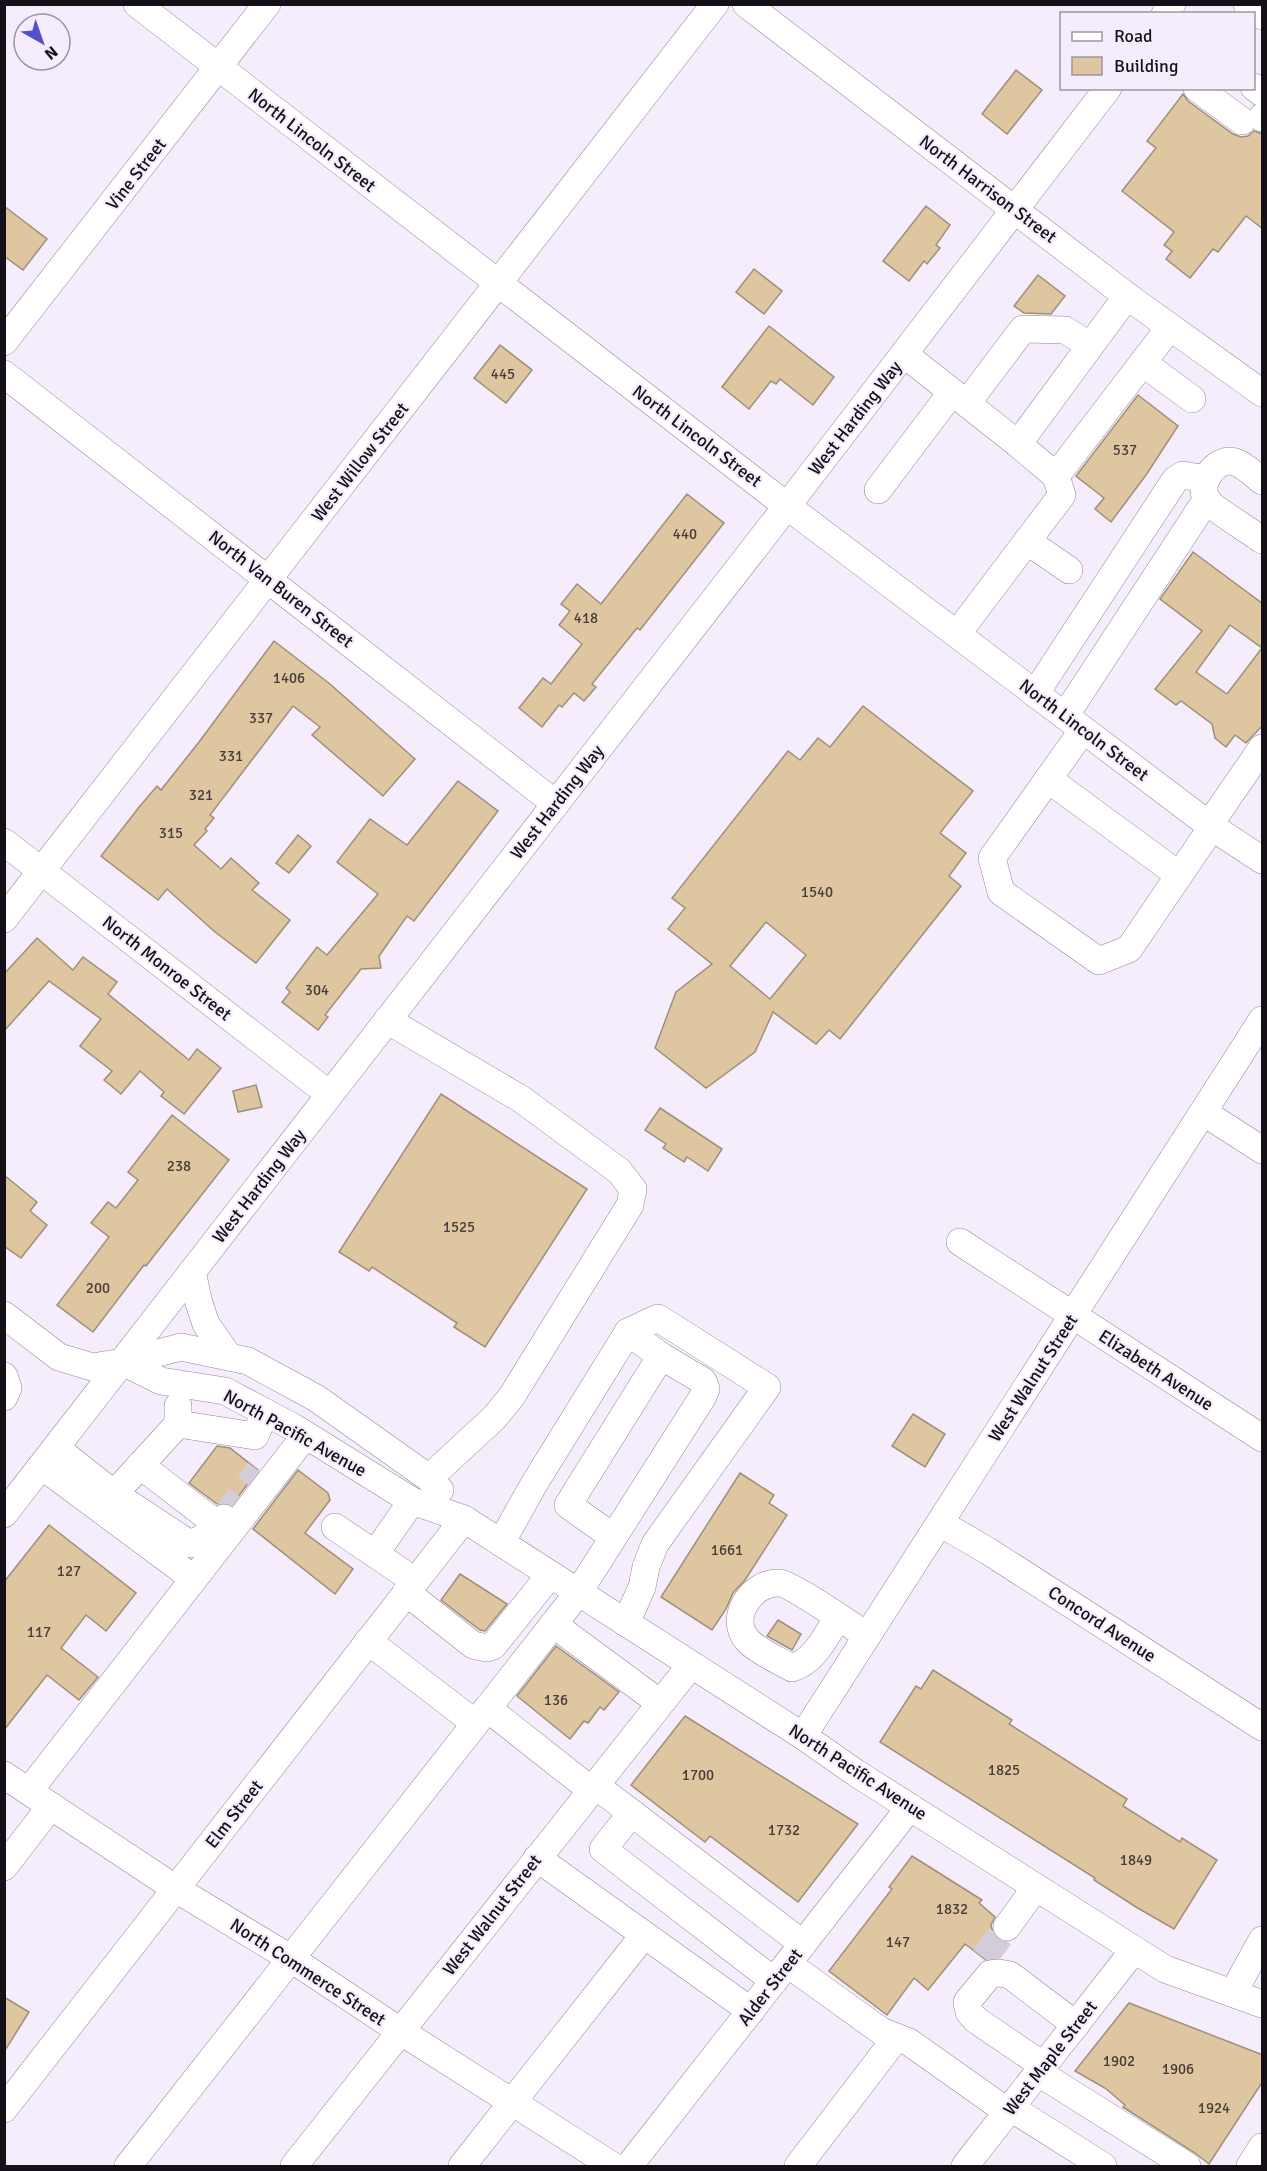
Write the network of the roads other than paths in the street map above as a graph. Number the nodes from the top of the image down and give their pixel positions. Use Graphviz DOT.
graph roads {
  1 [pos="137,4"];
  2 [pos="267,4"];
  3 [pos="715,4"];
  4 [pos="746,4"];
  5 [pos="1247,4"];
  6 [pos="1263,16"];
  7 [pos="218,68"];
  8 [pos="1106,90"];
  9 [pos="1201,90"];
  10 [pos="1256,119"];
  11 [pos="1016,209"];
  12 [pos="498,284"];
  13 [pos="1127,296"];
  14 [pos="1170,327"];
  15 [pos="4,342"];
  16 [pos="1089,345"];
  17 [pos="904,354"];
  18 [pos="1143,363"];
  19 [pos="4,374"];
  20 [pos="1263,393"];
  21 [pos="960,397"];
  22 [pos="1192,399"];
  23 [pos="1018,444"];
  24 [pos="1056,476"];
  25 [pos="1263,481"];
  26 [pos="878,490"];
  27 [pos="1207,491"];
  28 [pos="788,506"];
  29 [pos="1263,540"];
  30 [pos="1027,541"];
  31 [pos="1069,570"];
  32 [pos="268,579"];
  33 [pos="957,634"];
  34 [pos="1035,694"];
  35 [pos="1074,723"];
  36 [pos="1263,748"];
  37 [pos="1048,779"];
  38 [pos="556,804"];
  39 [pos="1210,826"];
  40 [pos="4,842"];
  41 [pos="1263,860"];
  42 [pos="43,871"];
  43 [pos="1179,875"];
  44 [pos="4,919"];
  45 [pos="387,1020"];
  46 [pos="1263,1020"];
  47 [pos="329,1094"];
  48 [pos="1203,1112"];
  49 [pos="1263,1150"];
  50 [pos="960,1242"];
  51 [pos="192,1272"];
  52 [pos="4,1315"];
  53 [pos="1072,1316"];
  54 [pos="628,1332"];
  55 [pos="661,1356"];
  56 [pos="229,1357"];
  57 [pos="123,1362"];
  58 [pos="4,1377"];
  59 [pos="179,1384"];
  60 [pos="4,1397"];
  61 [pos="178,1424"];
  62 [pos="306,1436"];
  63 [pos="1263,1438"];
  64 [pos="268,1446"];
  65 [pos="49,1457"];
  66 [pos="140,1465"];
  67 [pos="429,1478"];
  68 [pos="534,1484"];
  69 [pos="114,1494"];
  70 [pos="412,1501"];
  71 [pos="568,1505"];
  72 [pos="6,1508"];
  73 [pos="464,1519"];
  74 [pos="940,1523"];
  75 [pos="335,1527"];
  76 [pos="613,1537"];
  77 [pos="501,1543"];
  78 [pos="375,1554"];
  79 [pos="550,1575"];
  80 [pos="194,1579"];
  81 [pos="411,1587"];
  82 [pos="578,1593"];
  83 [pos="838,1617"];
  84 [pos="626,1623"];
  85 [pos="553,1624"];
  86 [pos="867,1636"];
  87 [pos="368,1641"];
  88 [pos="691,1665"];
  89 [pos="660,1703"];
  90 [pos="481,1715"];
  91 [pos="1263,1727"];
  92 [pos="803,1736"];
  93 [pos="4,1775"];
  94 [pos="593,1788"];
  95 [pos="29,1791"];
  96 [pos="51,1806"];
  97 [pos="910,1807"];
  98 [pos="632,1813"];
  99 [pos="537,1858"];
  100 [pos="4,1867"];
  101 [pos="1036,1887"];
  102 [pos="176,1888"];
  103 [pos="1007,1927"];
  104 [pos="644,1935"];
  105 [pos="1263,1940"];
  106 [pos="1134,1950"];
  107 [pos="291,1958"];
  108 [pos="788,1963"];
  109 [pos="1233,1994"];
  110 [pos="1263,2004"];
  111 [pos="751,2011"];
  112 [pos="1076,2025"];
  113 [pos="400,2031"];
  114 [pos="896,2038"];
  115 [pos="1041,2069"];
  116 [pos="511,2103"];
  117 [pos="4,2109"];
  118 [pos="1010,2110"];
  119 [pos="128,2166"];
  120 [pos="294,2166"];
  121 [pos="462,2166"];
  122 [pos="613,2166"];
  123 [pos="629,2166"];
  124 [pos="798,2166"];
  125 [pos="965,2166"];
  126 [pos="1103,2166"];
  127 [pos="1187,2166"];
  1 -- 7 [label="street, North Lincoln Street"];
  2 -- 7 [label="street, Vine Street"];
  3 -- 12 [label="street, West Willow Street"];
  4 -- 11 [label="street, North Harrison Street"];
  5 -- 6 [label="street"];
  7 -- 12 [label="street, North Lincoln Street"];
  7 -- 15 [label="street, Vine Street"];
  8 -- 11 [label="street, West Harding Way"];
  9 -- 10 [label="street"];
  11 -- 13 [label="street, North Harrison Street"];
  11 -- 17 [label="street, West Harding Way"];
  12 -- 28 [label="street, North Lincoln Street"];
  12 -- 32 [label="street, West Willow Street"];
  13 -- 14 [label="street, North Harrison Street"];
  13 -- 16 [label="street"];
  14 -- 18 [label="street"];
  14 -- 20 [label="street, North Harrison Street"];
  16 -- 21 [label="street"];
  16 -- 23 [label="street"];
  17 -- 21 [label="street"];
  17 -- 28 [label="street, West Harding Way"];
  18 -- 22 [label="street"];
  18 -- 24 [label="street"];
  19 -- 32 [label="street, North Van Buren Street"];
  21 -- 23 [label="street"];
  21 -- 26 [label="street"];
  23 -- 24 [label="street"];
  24 -- 30 [label="street"];
  25 -- 27 [label="street"];
  27 -- 29 [label="street"];
  27 -- 34 [label="street"];
  27 -- 35 [label="street"];
  28 -- 33 [label="street, North Lincoln Street"];
  28 -- 38 [label="street, West Harding Way"];
  30 -- 31 [label="street"];
  30 -- 33 [label="street"];
  32 -- 38 [label="street, North Van Buren Street"];
  32 -- 42 [label="street, West Willow Street"];
  33 -- 34 [label="street, North Lincoln Street"];
  34 -- 35 [label="street, North Lincoln Street"];
  35 -- 37 [label="street"];
  35 -- 39 [label="street, North Lincoln Street"];
  36 -- 39 [label="street"];
  37 -- 43 [label="street"];
  37 -- 43 [label="street"];
  38 -- 45 [label="street, West Harding Way"];
  39 -- 41 [label="street, North Lincoln Street"];
  39 -- 43 [label="street"];
  40 -- 42 [label="street, North Monroe Street"];
  42 -- 44 [label="street, West Willow Street"];
  42 -- 47 [label="street, North Monroe Street"];
  45 -- 47 [label="street, West Harding Way"];
  45 -- 67 [label="street"];
  46 -- 48 [label="street, West Walnut Street"];
  47 -- 51 [label="street, West Harding Way"];
  48 -- 49 [label="street"];
  48 -- 53 [label="street, West Walnut Street"];
  50 -- 53 [label="street, Elizabeth Avenue"];
  51 -- 56 [label="street"];
  51 -- 57 [label="street, West Harding Way"];
  52 -- 57 [label="street"];
  53 -- 63 [label="street, Elizabeth Avenue"];
  53 -- 74 [label="street, West Walnut Street"];
  54 -- 55 [label="street"];
  54 -- 68 [label="street"];
  54 -- 84 [label="street"];
  55 -- 71 [label="street"];
  55 -- 76 [label="street"];
  56 -- 57 [label="street, North Pacific Avenue"];
  56 -- 67 [label="street, North Pacific Avenue"];
  57 -- 59 [label="street, North Pacific Avenue"];
  57 -- 65 [label="street, West Harding Way"];
  58 -- 60 [label="street"];
  59 -- 61 [label="street"];
  59 -- 64 [label="street, North Pacific Avenue"];
  61 -- 64 [label="street"];
  61 -- 66 [label="street"];
  62 -- 64 [label="street, North Pacific Avenue"];
  62 -- 64 [label="street"];
  62 -- 70 [label="street, North Pacific Avenue"];
  64 -- 80 [label="street"];
  65 -- 69 [label="street"];
  65 -- 72 [label="street, West Harding Way"];
  65 -- 80 [label="street"];
  66 -- 69 [label="street"];
  66 -- 69 [label="street"];
  67 -- 73 [label="street, North Pacific Avenue"];
  68 -- 71 [label="street"];
  68 -- 77 [label="street"];
  70 -- 73 [label="street, North Pacific Avenue"];
  70 -- 78 [label="street"];
  71 -- 76 [label="street"];
  73 -- 77 [label="street, North Pacific Avenue"];
  73 -- 81 [label="street, Elm Street"];
  74 -- 86 [label="street, West Walnut Street"];
  74 -- 91 [label="street, Concord Avenue"];
  75 -- 78 [label="street"];
  76 -- 82 [label="street"];
  77 -- 79 [label="street, North Pacific Avenue"];
  78 -- 81 [label="street"];
  79 -- 81 [label="street"];
  79 -- 82 [label="street, North Pacific Avenue"];
  80 -- 95 [label="street"];
  81 -- 87 [label="street, Elm Street"];
  82 -- 84 [label="street, North Pacific Avenue"];
  82 -- 85 [label="street"];
  83 -- 83 [label="street"];
  83 -- 86 [label="street"];
  84 -- 88 [label="street, North Pacific Avenue"];
  85 -- 89 [label="street"];
  85 -- 90 [label="street"];
  86 -- 92 [label="street, West Walnut Street"];
  87 -- 90 [label="street"];
  87 -- 102 [label="street, Elm Street"];
  88 -- 89 [label="street, West Walnut Street"];
  88 -- 92 [label="street, North Pacific Avenue"];
  89 -- 94 [label="street, West Walnut Street"];
  90 -- 94 [label="street"];
  90 -- 107 [label="street"];
  92 -- 97 [label="street, North Pacific Avenue"];
  93 -- 95 [label="street, North Commerce Street"];
  94 -- 98 [label="street"];
  94 -- 99 [label="street, West Walnut Street"];
  95 -- 96 [label="street, North Commerce Street"];
  96 -- 100 [label="street"];
  96 -- 102 [label="street, North Commerce Street"];
  97 -- 101 [label="street, North Pacific Avenue"];
  97 -- 108 [label="street, Alder Street"];
  98 -- 108 [label="street"];
  98 -- 108 [label="street"];
  99 -- 104 [label="street"];
  99 -- 113 [label="street, West Walnut Street"];
  101 -- 103 [label="street"];
  101 -- 106 [label="street, North Pacific Avenue"];
  102 -- 107 [label="street, North Commerce Street"];
  102 -- 117 [label="street, Elm Street"];
  104 -- 111 [label="street"];
  104 -- 116 [label="street"];
  105 -- 109 [label="street"];
  106 -- 109 [label="street, North Pacific Avenue"];
  106 -- 112 [label="street, West Maple Street"];
  107 -- 113 [label="street, North Commerce Street"];
  107 -- 119 [label="street"];
  108 -- 111 [label="street, Alder Street"];
  108 -- 114 [label="street"];
  109 -- 110 [label="street, North Pacific Avenue"];
  111 -- 123 [label="street, Alder Street"];
  112 -- 115 [label="street, West Maple Street"];
  112 -- 115 [label="street"];
  113 -- 116 [label="street, North Commerce Street"];
  113 -- 120 [label="street, West Walnut Street"];
  114 -- 118 [label="street"];
  114 -- 124 [label="street"];
  115 -- 118 [label="street, West Maple Street"];
  115 -- 127 [label="street"];
  116 -- 121 [label="street"];
  116 -- 122 [label="street, North Commerce Street"];
  118 -- 125 [label="street, West Maple Street"];
  118 -- 126 [label="street"];
}
